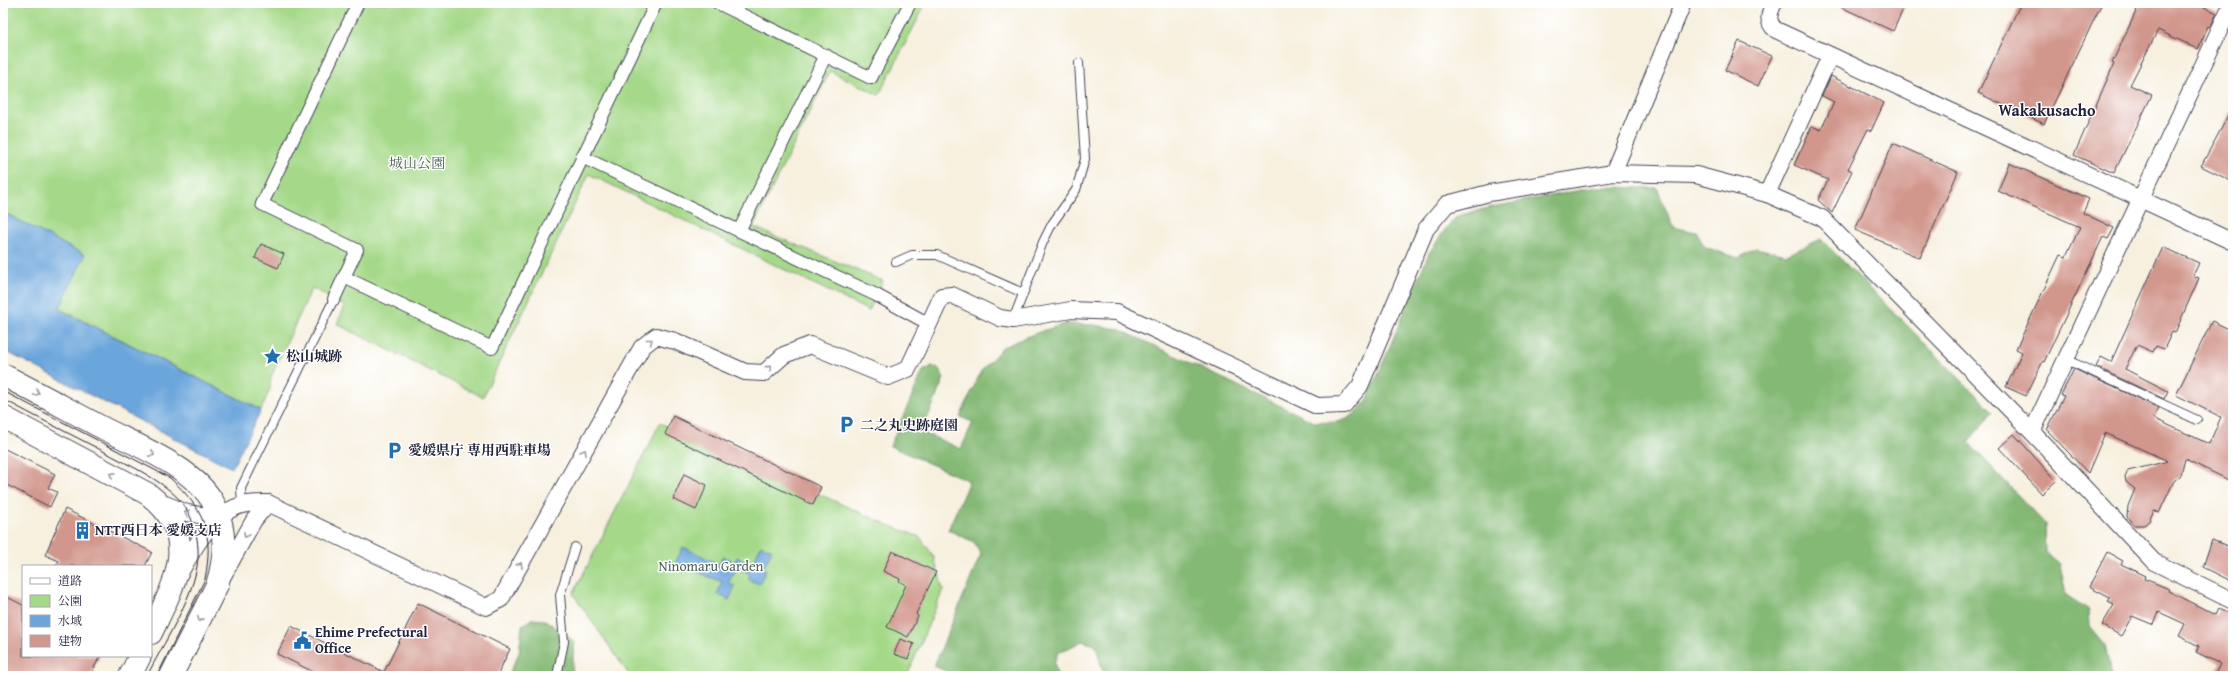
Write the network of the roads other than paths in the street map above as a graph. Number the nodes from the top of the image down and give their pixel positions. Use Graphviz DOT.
graph roads {
  1 [pos="358,3"];
  2 [pos="656,3"];
  3 [pos="718,3"];
  4 [pos="910,3"];
  5 [pos="1683,3"];
  6 [pos="1774,3"];
  7 [pos="2232,3"];
  8 [pos="826,55"];
  9 [pos="1830,56"];
  10 [pos="1079,63"];
  11 [pos="582,157"];
  12 [pos="1613,173"];
  13 [pos="1767,194"];
  14 [pos="2139,200"];
  15 [pos="739,231"];
  16 [pos="2233,242"];
  17 [pos="896,262"];
  18 [pos="344,277"];
  19 [pos="1023,293"];
  20 [pos="334,299"];
  21 [pos="1012,320"];
  22 [pos="929,324"];
  23 [pos="2065,359"];
  24 [pos="3,375"];
  25 [pos="3,417"];
  26 [pos="2197,420"];
  27 [pos="2032,432"];
  28 [pos="158,501"];
  29 [pos="268,502"];
  30 [pos="242,505"];
  31 [pos="219,518"];
  32 [pos="575,546"];
  33 [pos="175,581"];
  34 [pos="217,585"];
  35 [pos="2233,601"];
  36 [pos="152,631"];
  37 [pos="140,657"];
  38 [pos="130,676"];
  39 [pos="171,676"];
  40 [pos="557,676"];
  1 -- 18 [label="street"];
  2 -- 11 [label="street"];
  3 -- 8 [label="street"];
  4 -- 8 [label="street"];
  5 -- 12 [label="street"];
  6 -- 9 [label="street"];
  7 -- 14 [label="street"];
  8 -- 15 [label="street"];
  9 -- 13 [label="street"];
  9 -- 14 [label="street"];
  10 -- 19 [label="lane"];
  11 -- 15 [label="street"];
  11 -- 18 [label="street"];
  12 -- 13 [label="street"];
  12 -- 21 [label="street"];
  13 -- 27 [label="street"];
  14 -- 16 [label="street"];
  14 -- 23 [label="street"];
  15 -- 22 [label="street"];
  17 -- 19 [label="lane"];
  18 -- 20 [label="street"];
  19 -- 21 [label="lane"];
  20 -- 30 [label="lane"];
  21 -- 22 [label="street"];
  29 -- 22 [label="street, one-way"];
  23 -- 26 [label="lane"];
  23 -- 27 [label="street"];
  24 -- 31 [label="highway, one-way"];
  28 -- 25 [label="highway, one-way"];
  27 -- 35 [label="street"];
  31 -- 28 [label="street, one-way"];
  28 -- 33 [label="highway"];
  29 -- 30 [label="street"];
  29 -- 34 [label="street, one-way"];
  30 -- 31 [label="street"];
  31 -- 33 [label="street"];
  31 -- 34 [label="highway"];
  32 -- 40 [label="lane"];
  33 -- 36 [label="highway"];
  34 -- 39 [label="highway, one-way"];
  37 -- 38 [label="highway"];
}
